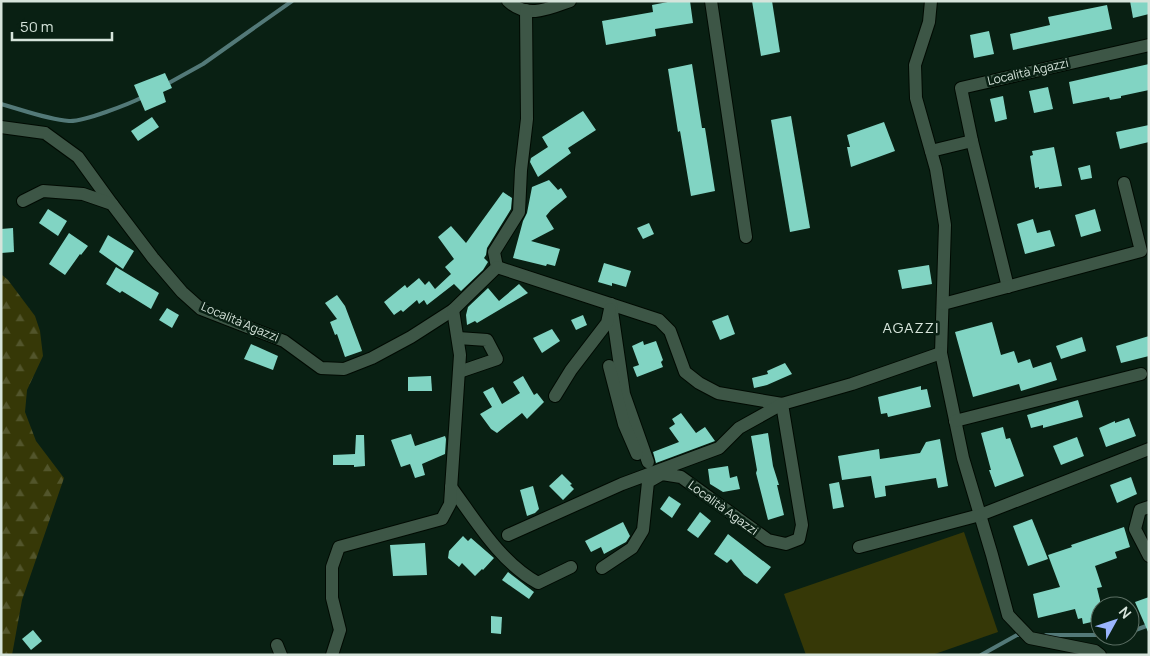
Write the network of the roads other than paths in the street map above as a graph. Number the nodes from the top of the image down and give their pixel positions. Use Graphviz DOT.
graph roads {
  1 [pos="508,1"];
  2 [pos="570,1"];
  3 [pos="711,1"];
  4 [pos="931,1"];
  5 [pos="526,10"];
  6 [pos="1149,45"];
  7 [pos="1,127"];
  8 [pos="972,141"];
  9 [pos="931,151"];
  10 [pos="1124,183"];
  11 [pos="24,201"];
  12 [pos="112,204"];
  13 [pos="746,237"];
  14 [pos="497,267"];
  15 [pos="1008,287"];
  16 [pos="611,304"];
  17 [pos="942,304"];
  18 [pos="453,310"];
  19 [pos="458,338"];
  20 [pos="941,353"];
  21 [pos="609,366"];
  22 [pos="459,372"];
  23 [pos="1141,374"];
  24 [pos="555,396"];
  25 [pos="782,404"];
  26 [pos="955,422"];
  27 [pos="1149,449"];
  28 [pos="646,469"];
  29 [pos="451,487"];
  30 [pos="1149,507"];
  31 [pos="980,515"];
  32 [pos="508,535"];
  33 [pos="858,547"];
  34 [pos="1149,556"];
  35 [pos="571,567"];
  36 [pos="602,568"];
  37 [pos="332,655"];
  38 [pos="1100,655"];
  1 -- 5 [label="street"];
  2 -- 5 [label="street"];
  3 -- 13 [label="street"];
  4 -- 9 [label="street"];
  5 -- 14 [label="street"];
  6 -- 8 [label="street, Località Agazzi"];
  7 -- 12 [label="street, Località Agazzi"];
  8 -- 9 [label="street"];
  8 -- 15 [label="street, Località Agazzi"];
  9 -- 17 [label="street"];
  10 -- 15 [label="street"];
  11 -- 12 [label="street"];
  12 -- 18 [label="street, Località Agazzi"];
  14 -- 16 [label="street"];
  14 -- 18 [label="street, Località Agazzi"];
  15 -- 17 [label="street"];
  16 -- 24 [label="street"];
  16 -- 25 [label="street"];
  16 -- 28 [label="street"];
  17 -- 20 [label="street"];
  18 -- 19 [label="street"];
  19 -- 22 [label="street"];
  19 -- 22 [label="street"];
  20 -- 25 [label="street"];
  20 -- 26 [label="street"];
  21 -- 28 [label="street"];
  22 -- 29 [label="street"];
  23 -- 26 [label="street"];
  25 -- 28 [label="street"];
  25 -- 36 [label="street, Località Agazzi"];
  26 -- 31 [label="street"];
  27 -- 31 [label="street"];
  28 -- 32 [label="street"];
  29 -- 35 [label="street"];
  29 -- 37 [label="street"];
  30 -- 34 [label="street"];
  31 -- 33 [label="street"];
  31 -- 38 [label="street"];
}
